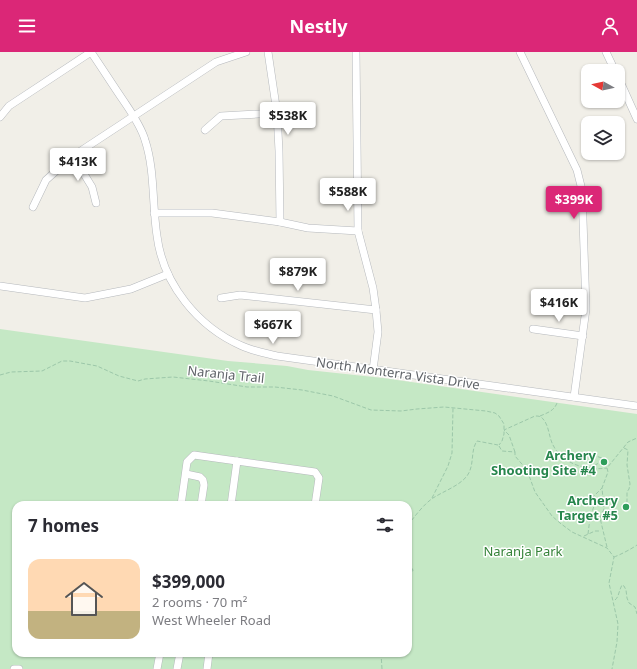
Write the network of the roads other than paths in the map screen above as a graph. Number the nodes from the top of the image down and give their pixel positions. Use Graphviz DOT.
graph roads {
  1 [pos="91,52"];
  2 [pos="246,52"];
  3 [pos="268,52"];
  4 [pos="356,52"];
  5 [pos="520,52"];
  6 [pos="606,52"];
  7 [pos="612,64"];
  8 [pos="625,93"];
  9 [pos="277,113"];
  10 [pos="133,116"];
  11 [pos="0,117"];
  12 [pos="637,119"];
  13 [pos="205,130"];
  14 [pos="73,156"];
  15 [pos="96,203"];
  16 [pos="33,207"];
  17 [pos="154,213"];
  18 [pos="280,222"];
  19 [pos="358,231"];
  20 [pos="168,274"];
  21 [pos="0,286"];
  22 [pos="221,298"];
  23 [pos="376,310"];
  24 [pos="533,329"];
  25 [pos="583,336"];
  26 [pos="373,370"];
  27 [pos="574,397"];
  28 [pos="637,406"];
  29 [pos="237,461"];
  30 [pos="186,474"];
  31 [pos="182,501"];
  32 [pos="202,501"];
  33 [pos="231,501"];
  34 [pos="316,501"];
  35 [pos="159,657"];
  36 [pos="180,657"];
  37 [pos="208,657"];
  38 [pos="14,669"];
  39 [pos="19,669"];
  40 [pos="157,669"];
  41 [pos="178,669"];
  42 [pos="207,669"];
  1 -- 10 [label="street, North Monterra Vista Drive"];
  1 -- 11 [label="street"];
  2 -- 10 [label="street"];
  3 -- 9 [label="street"];
  4 -- 19 [label="street"];
  5 -- 25 [label="street"];
  6 -- 7 [label="street"];
  8 -- 12 [label="street"];
  9 -- 13 [label="street"];
  9 -- 18 [label="street"];
  10 -- 14 [label="street"];
  10 -- 17 [label="street, North Monterra Vista Drive"];
  14 -- 15 [label="street"];
  14 -- 16 [label="street"];
  17 -- 18 [label="street"];
  17 -- 20 [label="street, North Monterra Vista Drive"];
  18 -- 19 [label="street"];
  19 -- 23 [label="street"];
  20 -- 21 [label="street"];
  20 -- 26 [label="street, North Monterra Vista Drive"];
  22 -- 23 [label="street"];
  23 -- 26 [label="street"];
  24 -- 25 [label="street"];
  25 -- 27 [label="street"];
  26 -- 27 [label="street, North Monterra Vista Drive"];
  27 -- 28 [label="street, North Monterra Vista Drive"];
  29 -- 30 [label="street"];
  29 -- 33 [label="street"];
  29 -- 34 [label="street"];
  30 -- 31 [label="street"];
  30 -- 32 [label="street"];
  35 -- 40 [label="street"];
  36 -- 41 [label="street"];
  37 -- 42 [label="street"];
  38 -- 39 [label="street"];
}
